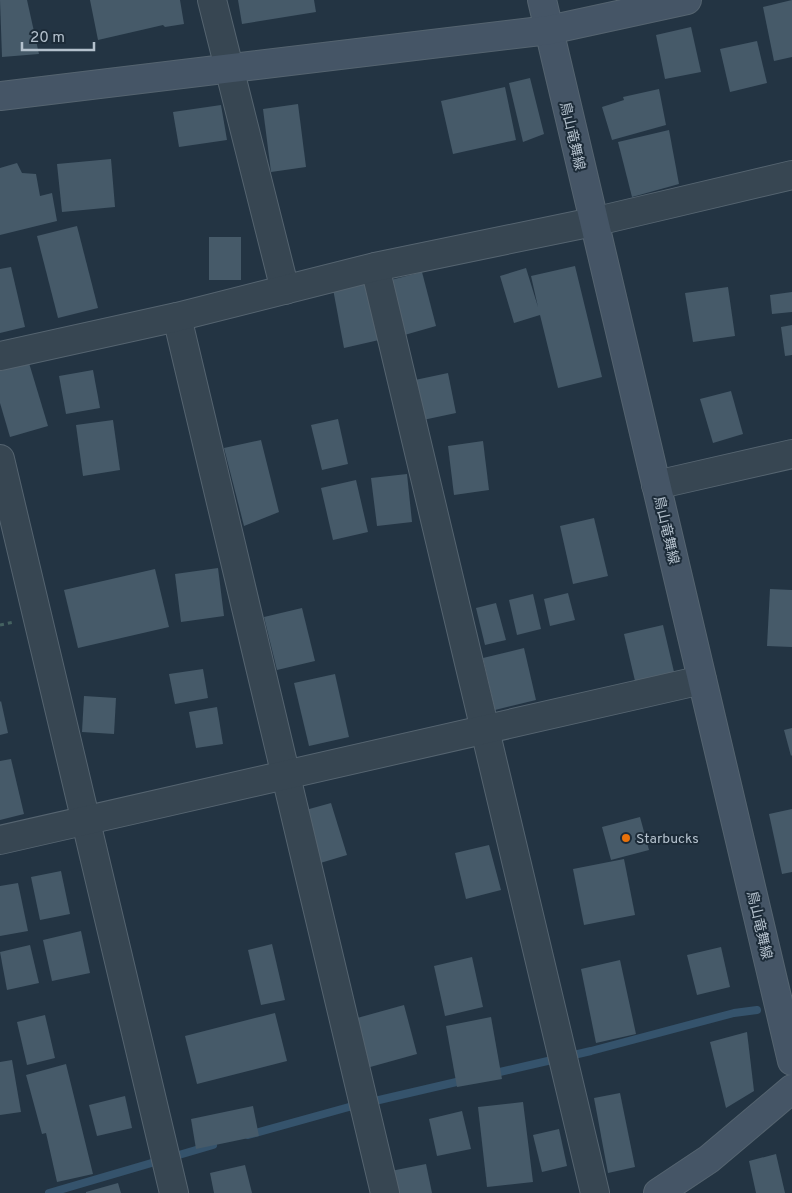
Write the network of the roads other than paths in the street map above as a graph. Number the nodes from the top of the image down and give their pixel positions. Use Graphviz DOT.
graph roads {
  1 [pos="212,0"];
  2 [pos="542,0"];
  3 [pos="687,0"];
  4 [pos="549,30"];
  5 [pos="229,70"];
  6 [pos="0,96"];
  7 [pos="792,175"];
  8 [pos="593,222"];
  9 [pos="374,267"];
  10 [pos="285,290"];
  11 [pos="177,317"];
  12 [pos="0,356"];
  13 [pos="792,454"];
  14 [pos="0,459"];
  15 [pos="656,485"];
  16 [pos="702,680"];
  17 [pos="483,730"];
  18 [pos="285,775"];
  19 [pos="86,820"];
  20 [pos="0,840"];
  21 [pos="792,1061"];
  22 [pos="792,1089"];
  23 [pos="174,1193"];
  24 [pos="385,1193"];
  25 [pos="595,1193"];
  26 [pos="658,1193"];
  1 -- 5 [label="street"];
  2 -- 4 [label="main road, 鳥山竜舞線"];
  3 -- 4 [label="main road"];
  4 -- 5 [label="main road"];
  4 -- 8 [label="main road, 鳥山竜舞線"];
  5 -- 6 [label="main road"];
  5 -- 10 [label="street"];
  7 -- 8 [label="street"];
  8 -- 9 [label="street"];
  8 -- 15 [label="main road, 鳥山竜舞線"];
  9 -- 10 [label="street"];
  9 -- 17 [label="street"];
  10 -- 11 [label="street"];
  11 -- 12 [label="street"];
  11 -- 18 [label="street"];
  13 -- 15 [label="street"];
  14 -- 19 [label="street"];
  15 -- 16 [label="main road, 鳥山竜舞線"];
  16 -- 17 [label="street"];
  16 -- 21 [label="main road, 鳥山竜舞線"];
  17 -- 18 [label="street"];
  17 -- 25 [label="street"];
  18 -- 19 [label="street"];
  18 -- 24 [label="street"];
  19 -- 20 [label="street"];
  19 -- 23 [label="street"];
  22 -- 26 [label="main road"];
}
